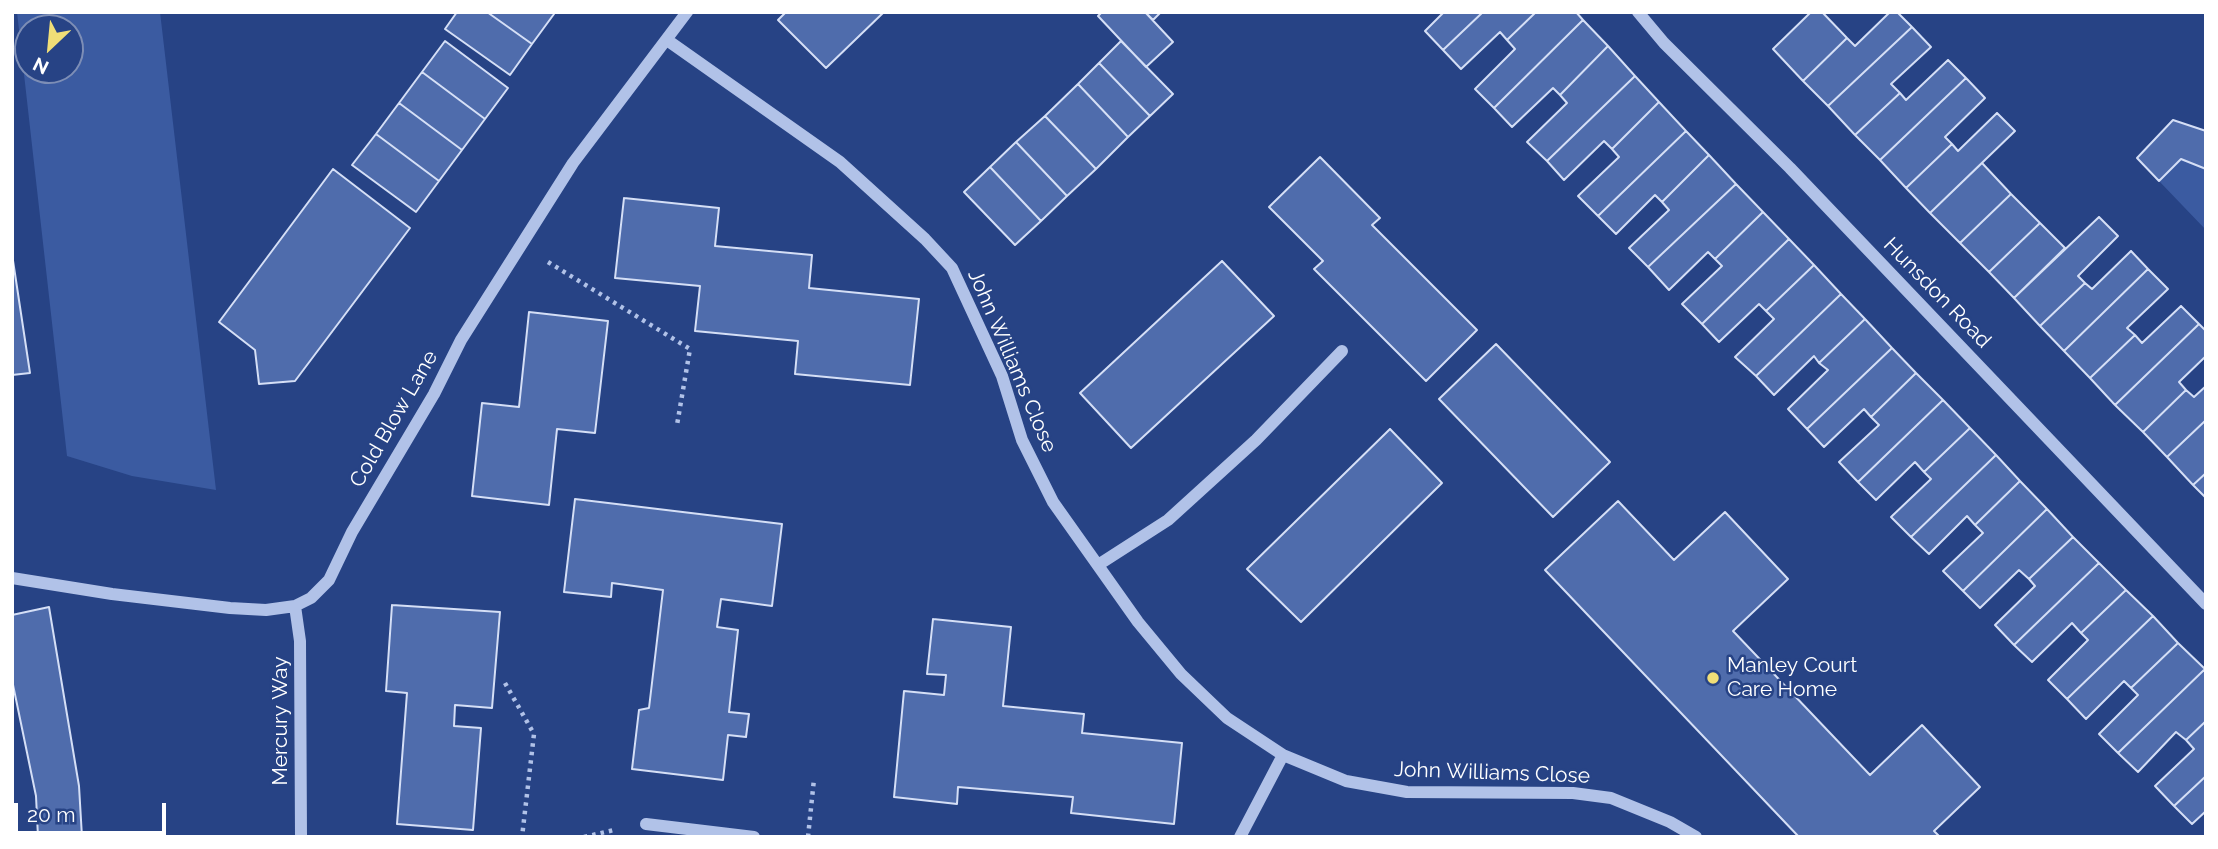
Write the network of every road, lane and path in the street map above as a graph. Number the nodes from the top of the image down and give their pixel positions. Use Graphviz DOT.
graph roads {
  1 [pos="687,12"];
  2 [pos="1638,12"];
  3 [pos="667,40"];
  4 [pos="521,245"];
  5 [pos="1342,351"];
  6 [pos="677,425"];
  7 [pos="1098,565"];
  8 [pos="12,578"];
  9 [pos="2206,604"];
  10 [pos="295,606"];
  11 [pos="505,683"];
  12 [pos="1283,755"];
  13 [pos="814,779"];
  14 [pos="646,824"];
  15 [pos="301,837"];
  16 [pos="522,837"];
  17 [pos="754,837"];
  18 [pos="808,837"];
  19 [pos="1240,837"];
  20 [pos="1696,837"];
  1 -- 3 [label="street, Cold Blow Lane"];
  2 -- 9 [label="street, Hunsdon Road"];
  3 -- 4 [label="street, Cold Blow Lane"];
  3 -- 7 [label="street, John Williams Close"];
  4 -- 6 [label="path"];
  4 -- 10 [label="street, Cold Blow Lane"];
  5 -- 7 [label="street"];
  7 -- 12 [label="street, John Williams Close"];
  8 -- 10 [label="street, Cold Blow Lane"];
  10 -- 15 [label="street, Mercury Way"];
  11 -- 16 [label="path"];
  12 -- 19 [label="street"];
  12 -- 20 [label="street, John Williams Close"];
  13 -- 18 [label="path"];
  14 -- 17 [label="street"];
}
